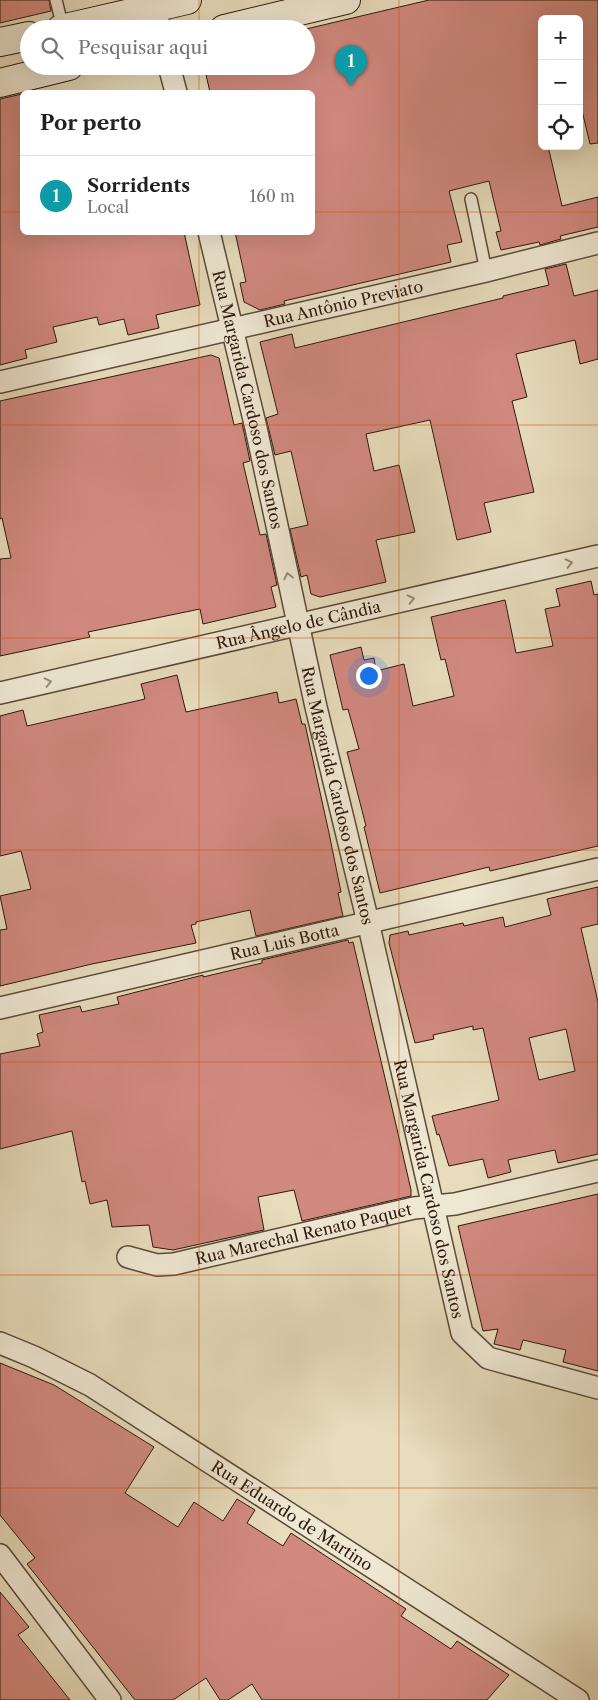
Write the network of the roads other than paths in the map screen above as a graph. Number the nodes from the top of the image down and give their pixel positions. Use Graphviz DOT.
graph roads {
  1 [pos="56,0"];
  2 [pos="187,0"];
  3 [pos="346,0"];
  4 [pos="156,12"];
  5 [pos="60,20"];
  6 [pos="109,20"];
  7 [pos="262,20"];
  8 [pos="20,38"];
  9 [pos="0,42"];
  10 [pos="32,75"];
  11 [pos="171,75"];
  12 [pos="0,83"];
  13 [pos="175,90"];
  14 [pos="471,199"];
  15 [pos="211,235"];
  16 [pos="598,244"];
  17 [pos="486,271"];
  18 [pos="233,329"];
  19 [pos="0,382"];
  20 [pos="598,556"];
  21 [pos="298,624"];
  22 [pos="0,693"];
  23 [pos="598,868"];
  24 [pos="368,922"];
  25 [pos="0,1008"];
  26 [pos="598,1172"];
  27 [pos="433,1206"];
  28 [pos="128,1257"];
  29 [pos="0,1343"];
  30 [pos="598,1388"];
  31 [pos="0,1555"];
  32 [pos="110,1700"];
  33 [pos="578,1700"];
  1 -- 5 [label="lane"];
  2 -- 4 [label="main road"];
  3 -- 7 [label="main road"];
  4 -- 6 [label="main road"];
  8 -- 9 [label="main road"];
  10 -- 12 [label="main road"];
  11 -- 13 [label="street"];
  14 -- 17 [label="lane"];
  15 -- 18 [label="street, Rua Margarida Cardoso dos Santos"];
  16 -- 17 [label="street, Rua Antônio Previato"];
  17 -- 18 [label="street, Rua Antônio Previato"];
  18 -- 19 [label="street, Rua Antônio Previato"];
  21 -- 18 [label="street, Rua Margarida Cardoso dos Santos, one-way"];
  21 -- 20 [label="street, Rua Ângelo de Cândia, one-way"];
  22 -- 21 [label="street, Rua Ângelo de Cândia, one-way"];
  21 -- 24 [label="street, Rua Margarida Cardoso dos Santos"];
  23 -- 24 [label="street, Rua Luis Botta"];
  24 -- 25 [label="street, Rua Luis Botta"];
  24 -- 27 [label="street, Rua Margarida Cardoso dos Santos"];
  26 -- 27 [label="street, Rua Marechal Renato Paquet"];
  27 -- 28 [label="street, Rua Marechal Renato Paquet"];
  27 -- 30 [label="street, Rua Margarida Cardoso dos Santos"];
  29 -- 33 [label="street, Rua Eduardo de Martino"];
  31 -- 32 [label="street"];
}
